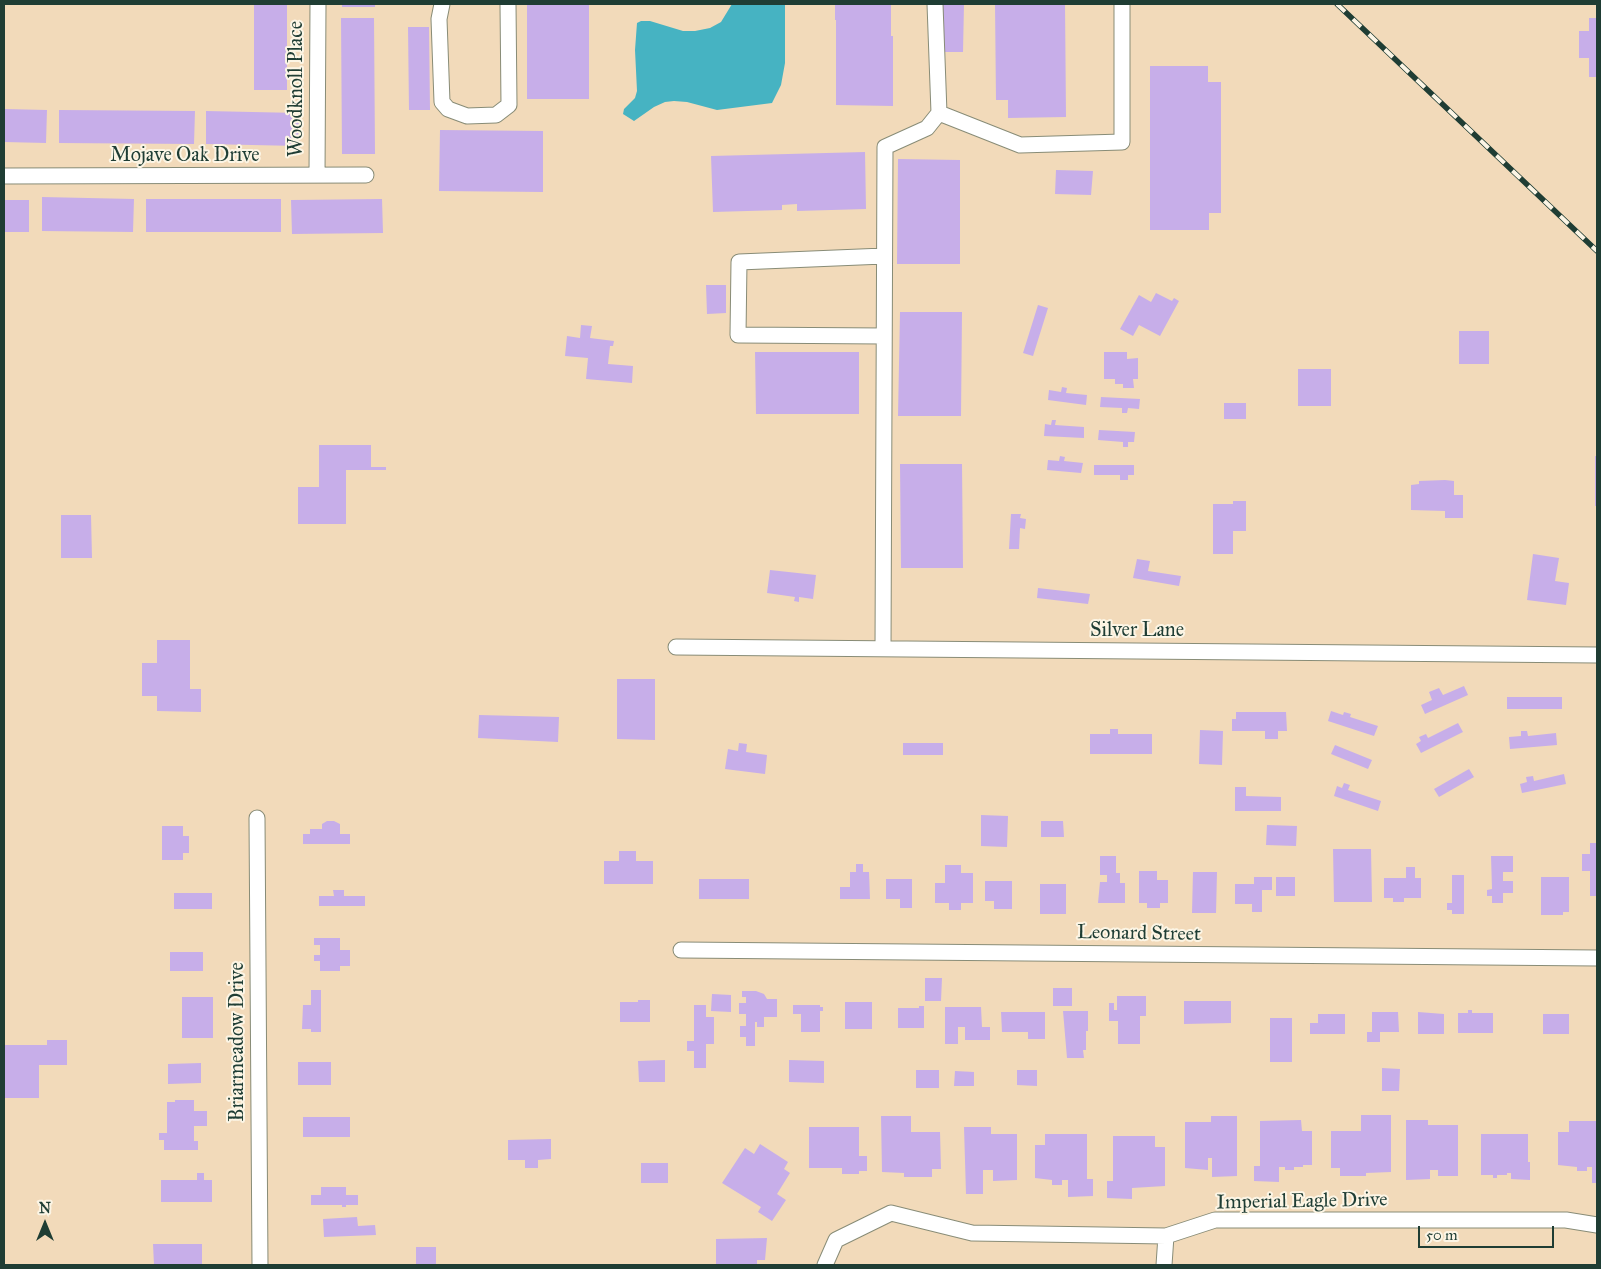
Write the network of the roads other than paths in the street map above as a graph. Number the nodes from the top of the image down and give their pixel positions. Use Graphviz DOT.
graph roads {
  1 [pos="318,4"];
  2 [pos="442,4"];
  3 [pos="508,4"];
  4 [pos="935,4"];
  5 [pos="1122,4"];
  6 [pos="939,113"];
  7 [pos="317,175"];
  8 [pos="366,175"];
  9 [pos="4,176"];
  10 [pos="884,256"];
  11 [pos="884,336"];
  12 [pos="676,647"];
  13 [pos="883,649"];
  14 [pos="1597,655"];
  15 [pos="257,818"];
  16 [pos="680,950"];
  17 [pos="1597,958"];
  18 [pos="1597,1225"];
  19 [pos="1166,1236"];
  20 [pos="260,1265"];
  21 [pos="825,1265"];
  22 [pos="1164,1265"];
  1 -- 7 [label="street, Woodknoll Place"];
  2 -- 3 [label="street"];
  4 -- 6 [label="street"];
  5 -- 6 [label="street"];
  6 -- 10 [label="street"];
  7 -- 8 [label="street, Mojave Oak Drive"];
  7 -- 9 [label="street, Mojave Oak Drive"];
  10 -- 11 [label="street"];
  10 -- 11 [label="street"];
  11 -- 13 [label="street"];
  12 -- 13 [label="street, Silver Lane"];
  13 -- 14 [label="street, Silver Lane"];
  15 -- 20 [label="street, Briarmeadow Drive"];
  16 -- 17 [label="street, Leonard Street"];
  18 -- 19 [label="street, Imperial Eagle Drive"];
  19 -- 21 [label="street, Imperial Eagle Drive"];
  19 -- 22 [label="street"];
}
